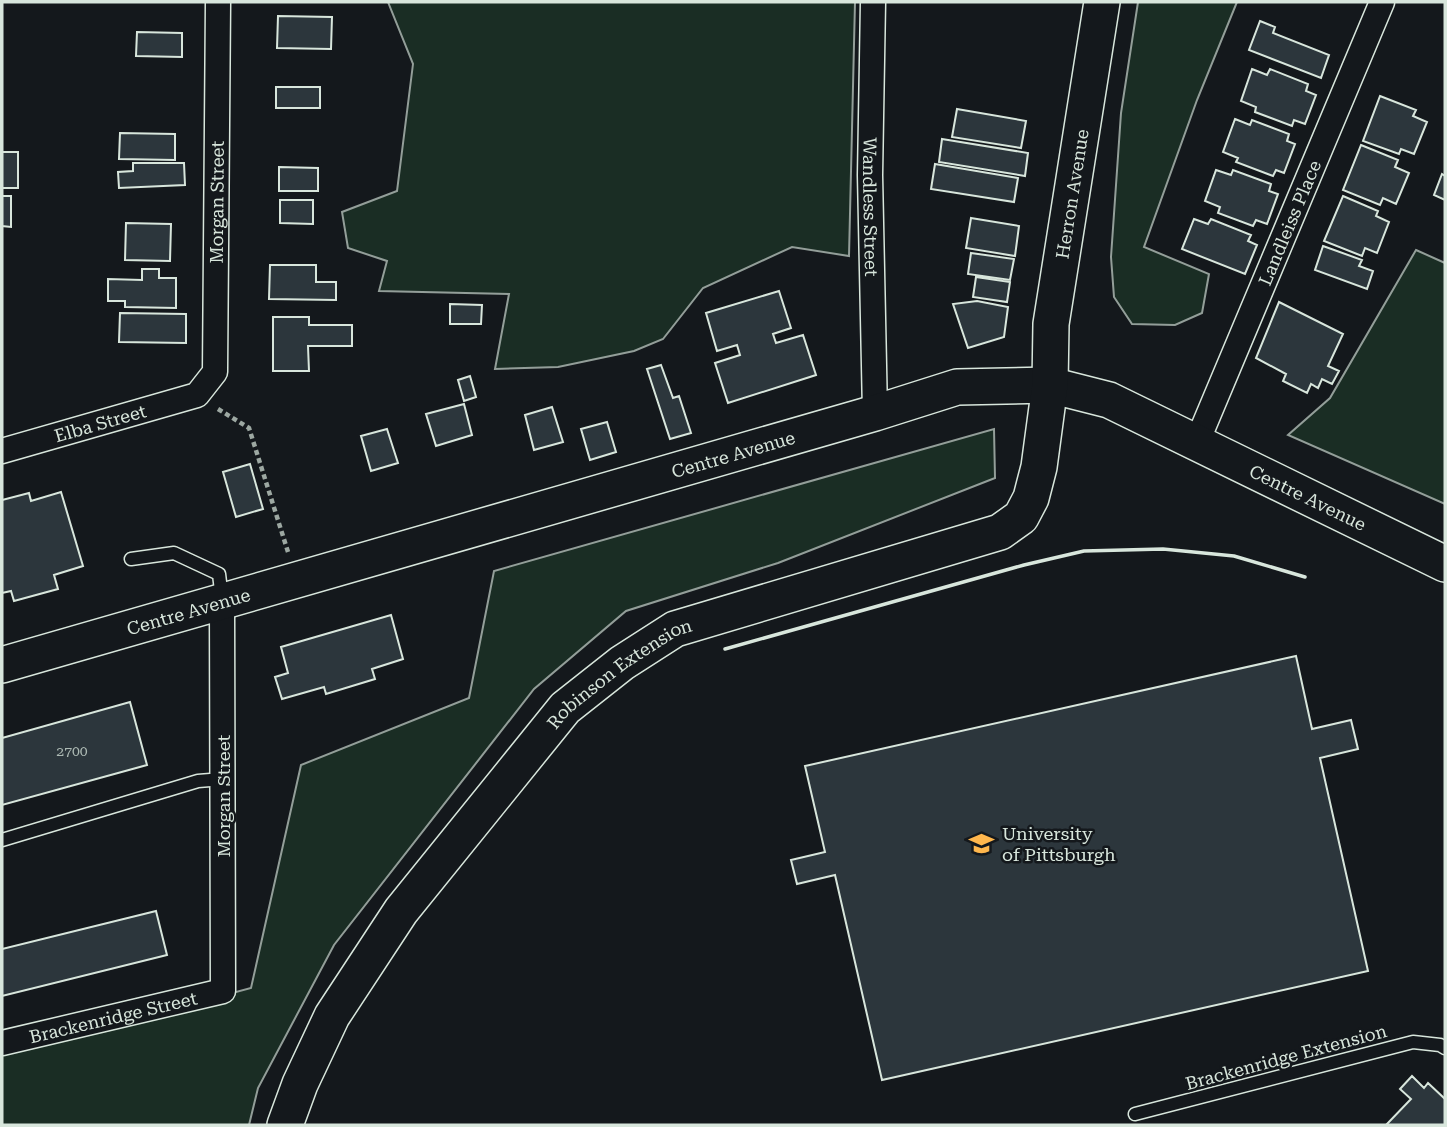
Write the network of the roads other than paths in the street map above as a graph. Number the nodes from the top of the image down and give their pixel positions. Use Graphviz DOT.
graph roads {
  1 [pos="218,2"];
  2 [pos="873,2"];
  3 [pos="1102,2"];
  4 [pos="1381,2"];
  5 [pos="1050,385"];
  6 [pos="197,395"];
  7 [pos="875,413"];
  8 [pos="1197,442"];
  9 [pos="2,451"];
  10 [pos="131,559"];
  11 [pos="1445,564"];
  12 [pos="222,602"];
  13 [pos="2,665"];
  14 [pos="223,779"];
  15 [pos="2,840"];
  16 [pos="223,991"];
  17 [pos="2,1043"];
  18 [pos="1445,1048"];
  19 [pos="1135,1114"];
  20 [pos="285,1125"];
  1 -- 6 [label="street, Morgan Street"];
  2 -- 7 [label="street, Wandless Street"];
  3 -- 5 [label="main road, Herron Avenue"];
  4 -- 8 [label="street, Landleiss Place"];
  5 -- 7 [label="main road, Centre Avenue"];
  5 -- 8 [label="main road, Centre Avenue"];
  5 -- 20 [label="main road, Robinson Extension"];
  6 -- 9 [label="street, Elba Street"];
  7 -- 12 [label="main road, Centre Avenue"];
  8 -- 11 [label="main road, Centre Avenue"];
  10 -- 12 [label="lane"];
  12 -- 13 [label="main road, Centre Avenue"];
  12 -- 14 [label="street, Morgan Street"];
  14 -- 15 [label="lane"];
  14 -- 16 [label="street, Morgan Street"];
  16 -- 17 [label="street, Brackenridge Street"];
  18 -- 19 [label="lane, Brackenridge Extension"];
}
